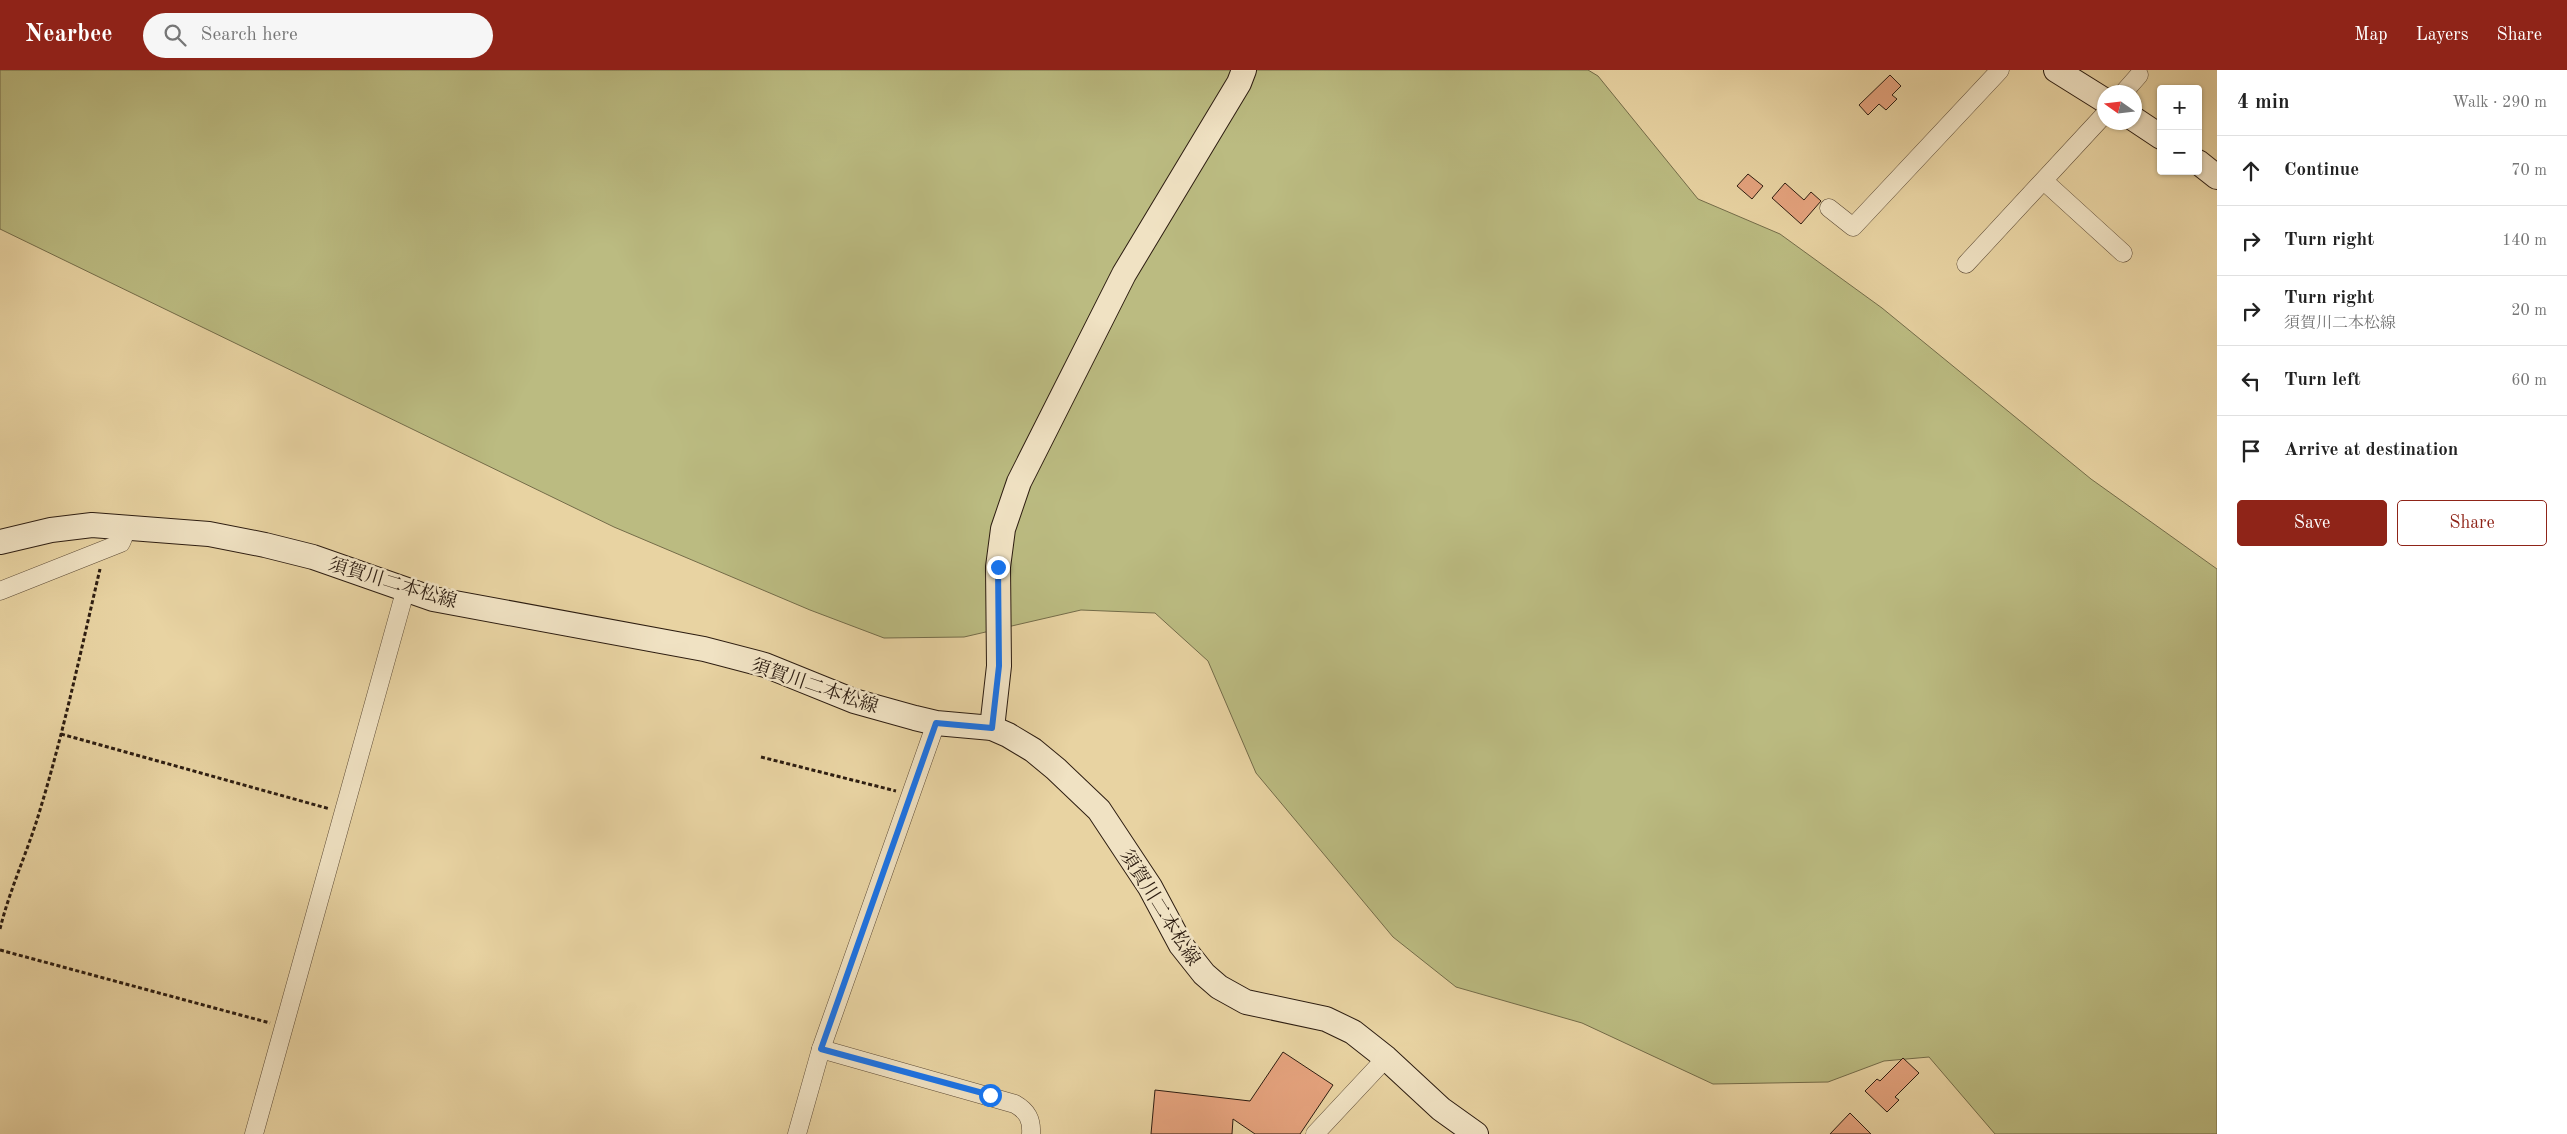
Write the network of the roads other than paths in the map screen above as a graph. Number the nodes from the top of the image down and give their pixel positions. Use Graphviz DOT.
graph roads {
  1 [pos="1244,70"];
  2 [pos="2000,70"];
  3 [pos="2056,70"];
  4 [pos="2138,75"];
  5 [pos="2130,85"];
  6 [pos="2097,96"];
  7 [pos="2097,123"];
  8 [pos="2142,124"];
  9 [pos="2157,134"];
  10 [pos="2202,165"];
  11 [pos="2217,177"];
  12 [pos="2044,181"];
  13 [pos="1829,208"];
  14 [pos="2123,253"];
  15 [pos="1966,264"];
  16 [pos="128,526"];
  17 [pos="0,542"];
  18 [pos="406,588"];
  19 [pos="0,591"];
  20 [pos="936,723"];
  21 [pos="992,728"];
  22 [pos="821,1049"];
  23 [pos="1386,1058"];
  24 [pos="254,1134"];
  25 [pos="797,1134"];
  26 [pos="1031,1134"];
  27 [pos="1315,1134"];
  28 [pos="1476,1134"];
  1 -- 21 [label="main road"];
  2 -- 13 [label="street"];
  3 -- 6 [label="main road"];
  4 -- 5 [label="street"];
  7 -- 12 [label="street"];
  8 -- 9 [label="main road"];
  10 -- 11 [label="main road"];
  12 -- 14 [label="street"];
  12 -- 15 [label="street"];
  16 -- 17 [label="main road, 須賀川二本松線"];
  16 -- 18 [label="main road, 須賀川二本松線"];
  16 -- 19 [label="street"];
  18 -- 20 [label="main road, 須賀川二本松線"];
  18 -- 24 [label="street"];
  20 -- 21 [label="main road, 須賀川二本松線"];
  20 -- 22 [label="street"];
  21 -- 23 [label="main road, 須賀川二本松線"];
  22 -- 25 [label="street"];
  22 -- 26 [label="street"];
  23 -- 27 [label="street"];
  23 -- 28 [label="main road, 須賀川二本松線"];
}
